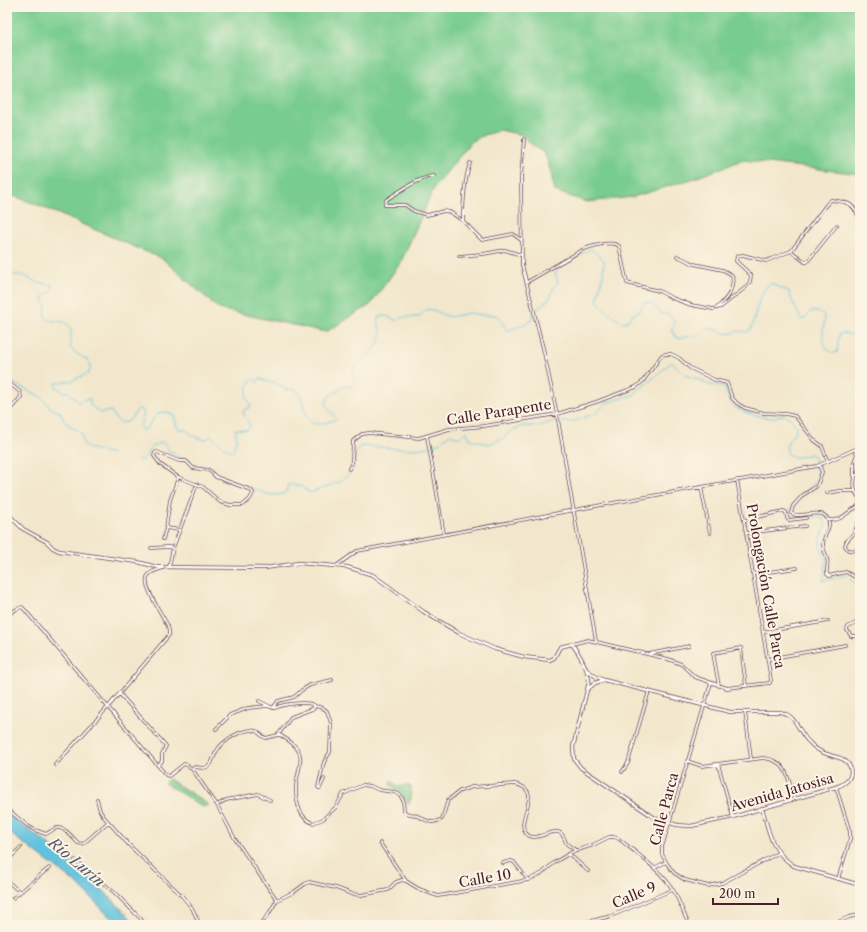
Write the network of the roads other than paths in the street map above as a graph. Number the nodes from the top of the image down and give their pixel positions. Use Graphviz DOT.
graph roads {
  1 [pos="524,139"];
  2 [pos="470,163"];
  3 [pos="434,176"];
  4 [pos="463,221"];
  5 [pos="860,221"];
  6 [pos="837,225"];
  7 [pos="522,241"];
  8 [pos="791,251"];
  9 [pos="521,255"];
  10 [pos="459,256"];
  11 [pos="677,256"];
  12 [pos="527,282"];
  13 [pos="717,308"];
  14 [pos="8,378"];
  15 [pos="7,413"];
  16 [pos="557,414"];
  17 [pos="427,436"];
  18 [pos="860,447"];
  19 [pos="855,450"];
  20 [pos="828,462"];
  21 [pos="819,465"];
  22 [pos="860,467"];
  23 [pos="348,469"];
  24 [pos="855,476"];
  25 [pos="178,478"];
  26 [pos="737,480"];
  27 [pos="196,484"];
  28 [pos="701,487"];
  29 [pos="854,491"];
  30 [pos="827,494"];
  31 [pos="859,498"];
  32 [pos="574,510"];
  33 [pos="7,513"];
  34 [pos="806,518"];
  35 [pos="860,519"];
  36 [pos="745,520"];
  37 [pos="828,520"];
  38 [pos="805,526"];
  39 [pos="166,528"];
  40 [pos="180,530"];
  41 [pos="710,533"];
  42 [pos="747,533"];
  43 [pos="444,534"];
  44 [pos="163,539"];
  45 [pos="151,548"];
  46 [pos="173,548"];
  47 [pos="860,551"];
  48 [pos="336,566"];
  49 [pos="168,567"];
  50 [pos="797,568"];
  51 [pos="753,574"];
  52 [pos="860,580"];
  53 [pos="7,615"];
  54 [pos="828,621"];
  55 [pos="860,621"];
  56 [pos="763,632"];
  57 [pos="860,636"];
  58 [pos="596,641"];
  59 [pos="572,644"];
  60 [pos="845,645"];
  61 [pos="689,646"];
  62 [pos="648,655"];
  63 [pos="768,659"];
  64 [pos="587,670"];
  65 [pos="332,680"];
  66 [pos="604,680"];
  67 [pos="711,683"];
  68 [pos="719,686"];
  69 [pos="746,686"];
  70 [pos="588,690"];
  71 [pos="649,692"];
  72 [pos="120,693"];
  73 [pos="259,701"];
  74 [pos="270,706"];
  75 [pos="315,706"];
  76 [pos="704,706"];
  77 [pos="108,707"];
  78 [pos="273,708"];
  79 [pos="745,712"];
  80 [pos="216,729"];
  81 [pos="278,735"];
  82 [pos="751,759"];
  83 [pos="687,761"];
  84 [pos="718,764"];
  85 [pos="55,765"];
  86 [pos="158,766"];
  87 [pos="192,769"];
  88 [pos="622,772"];
  89 [pos="324,779"];
  90 [pos="836,787"];
  91 [pos="97,799"];
  92 [pos="794,799"];
  93 [pos="270,800"];
  94 [pos="217,805"];
  95 [pos="762,808"];
  96 [pos="7,809"];
  97 [pos="733,817"];
  98 [pos="108,822"];
  99 [pos="669,824"];
  100 [pos="380,843"];
  101 [pos="21,847"];
  102 [pos="577,851"];
  103 [pos="778,853"];
  104 [pos="569,854"];
  105 [pos="75,860"];
  106 [pos="7,861"];
  107 [pos="666,862"];
  108 [pos="503,863"];
  109 [pos="49,868"];
  110 [pos="654,868"];
  111 [pos="588,871"];
  112 [pos="838,879"];
  113 [pos="528,880"];
  114 [pos="7,881"];
  115 [pos="406,881"];
  116 [pos="860,885"];
  117 [pos="672,890"];
  118 [pos="20,892"];
  119 [pos="13,898"];
  120 [pos="277,900"];
  121 [pos="860,916"];
  122 [pos="145,925"];
  123 [pos="200,925"];
  124 [pos="258,925"];
  125 [pos="579,925"];
  126 [pos="689,925"];
  127 [pos="831,925"];
  1 -- 7 [label="street"];
  2 -- 4 [label="street"];
  3 -- 4 [label="street"];
  4 -- 7 [label="street"];
  5 -- 8 [label="street"];
  6 -- 8 [label="street"];
  7 -- 9 [label="street"];
  8 -- 13 [label="street"];
  9 -- 10 [label="street"];
  9 -- 12 [label="street"];
  11 -- 13 [label="street"];
  12 -- 13 [label="street"];
  12 -- 16 [label="street"];
  14 -- 15 [label="street"];
  16 -- 17 [label="street, Calle Parapente"];
  16 -- 20 [label="street, Calle Parapente"];
  16 -- 32 [label="street"];
  17 -- 23 [label="street, Calle Parapente"];
  17 -- 43 [label="street"];
  18 -- 19 [label="street"];
  19 -- 20 [label="street"];
  19 -- 24 [label="street"];
  20 -- 21 [label="street"];
  21 -- 26 [label="street"];
  21 -- 37 [label="street"];
  22 -- 24 [label="street"];
  24 -- 29 [label="street"];
  25 -- 27 [label="street"];
  25 -- 27 [label="street"];
  25 -- 39 [label="street"];
  26 -- 28 [label="street"];
  26 -- 36 [label="street, Prolongación Calle Parca"];
  27 -- 40 [label="street"];
  28 -- 32 [label="street"];
  28 -- 41 [label="street"];
  29 -- 30 [label="street"];
  29 -- 31 [label="street"];
  31 -- 37 [label="street"];
  32 -- 43 [label="street"];
  32 -- 58 [label="street"];
  33 -- 49 [label="street"];
  34 -- 36 [label="street"];
  35 -- 47 [label="street"];
  36 -- 42 [label="street, Prolongación Calle Parca"];
  37 -- 52 [label="street"];
  38 -- 42 [label="street"];
  39 -- 40 [label="street"];
  39 -- 44 [label="street"];
  40 -- 46 [label="street"];
  42 -- 51 [label="street, Prolongación Calle Parca"];
  43 -- 48 [label="street"];
  45 -- 46 [label="street"];
  46 -- 49 [label="street"];
  48 -- 49 [label="street"];
  48 -- 59 [label="street"];
  49 -- 72 [label="street"];
  50 -- 51 [label="street"];
  51 -- 56 [label="street, Prolongación Calle Parca"];
  53 -- 77 [label="street"];
  54 -- 56 [label="street"];
  55 -- 57 [label="street"];
  56 -- 63 [label="street, Prolongación Calle Parca"];
  58 -- 59 [label="street"];
  58 -- 62 [label="street, Prolongación Calle Parca"];
  59 -- 64 [label="street, Avenida Jatosisa"];
  60 -- 63 [label="street"];
  61 -- 62 [label="street"];
  62 -- 67 [label="street, Prolongación Calle Parca"];
  63 -- 69 [label="street, Prolongación Calle Parca"];
  64 -- 66 [label="street, Avenida Jatosisa"];
  64 -- 70 [label="street, Avenida Jatosisa"];
  65 -- 78 [label="street"];
  66 -- 70 [label="street"];
  66 -- 71 [label="street, Avenida Jatosisa"];
  67 -- 68 [label="street, Prolongación Calle Parca"];
  67 -- 76 [label="street, Calle Parca"];
  68 -- 69 [label="street, Prolongación Calle Parca"];
  68 -- 69 [label="street"];
  70 -- 99 [label="street, Avenida Jatosisa"];
  71 -- 76 [label="street, Avenida Jatosisa"];
  71 -- 88 [label="street"];
  72 -- 77 [label="street"];
  72 -- 86 [label="street"];
  73 -- 74 [label="street"];
  74 -- 78 [label="street"];
  74 -- 80 [label="street"];
  75 -- 78 [label="street"];
  75 -- 81 [label="street"];
  75 -- 89 [label="street"];
  76 -- 79 [label="street, Avenida Jatosisa"];
  76 -- 83 [label="street, Calle Parca"];
  77 -- 85 [label="street"];
  77 -- 86 [label="street"];
  79 -- 82 [label="street"];
  79 -- 90 [label="street, Avenida Jatosisa"];
  81 -- 87 [label="street"];
  81 -- 102 [label="street"];
  82 -- 84 [label="street"];
  82 -- 92 [label="street"];
  83 -- 84 [label="street"];
  83 -- 99 [label="street, Calle Parca"];
  84 -- 97 [label="street"];
  86 -- 87 [label="street"];
  87 -- 94 [label="street"];
  90 -- 92 [label="street, Avenida Jatosisa"];
  90 -- 112 [label="street"];
  91 -- 98 [label="street"];
  92 -- 95 [label="street, Avenida Jatosisa"];
  93 -- 94 [label="street"];
  94 -- 120 [label="street"];
  95 -- 97 [label="street, Avenida Jatosisa"];
  95 -- 103 [label="street"];
  96 -- 98 [label="street"];
  97 -- 99 [label="street, Avenida Jatosisa"];
  98 -- 123 [label="street"];
  99 -- 107 [label="street, Calle Parca"];
  100 -- 115 [label="street"];
  101 -- 106 [label="street"];
  102 -- 104 [label="street, Calle 10"];
  102 -- 110 [label="street, Calle 10"];
  103 -- 107 [label="street, Calle Parca"];
  103 -- 112 [label="street"];
  104 -- 111 [label="street"];
  104 -- 113 [label="street, Calle 10"];
  105 -- 122 [label="street"];
  107 -- 110 [label="street"];
  108 -- 113 [label="street"];
  109 -- 118 [label="street"];
  110 -- 117 [label="street, Calle 10"];
  112 -- 116 [label="street"];
  113 -- 115 [label="street, Calle 10"];
  114 -- 118 [label="street"];
  115 -- 120 [label="street"];
  117 -- 125 [label="street, Calle 9"];
  117 -- 126 [label="street, Calle 10"];
  118 -- 119 [label="street"];
  120 -- 124 [label="street"];
  121 -- 127 [label="street"];
}
